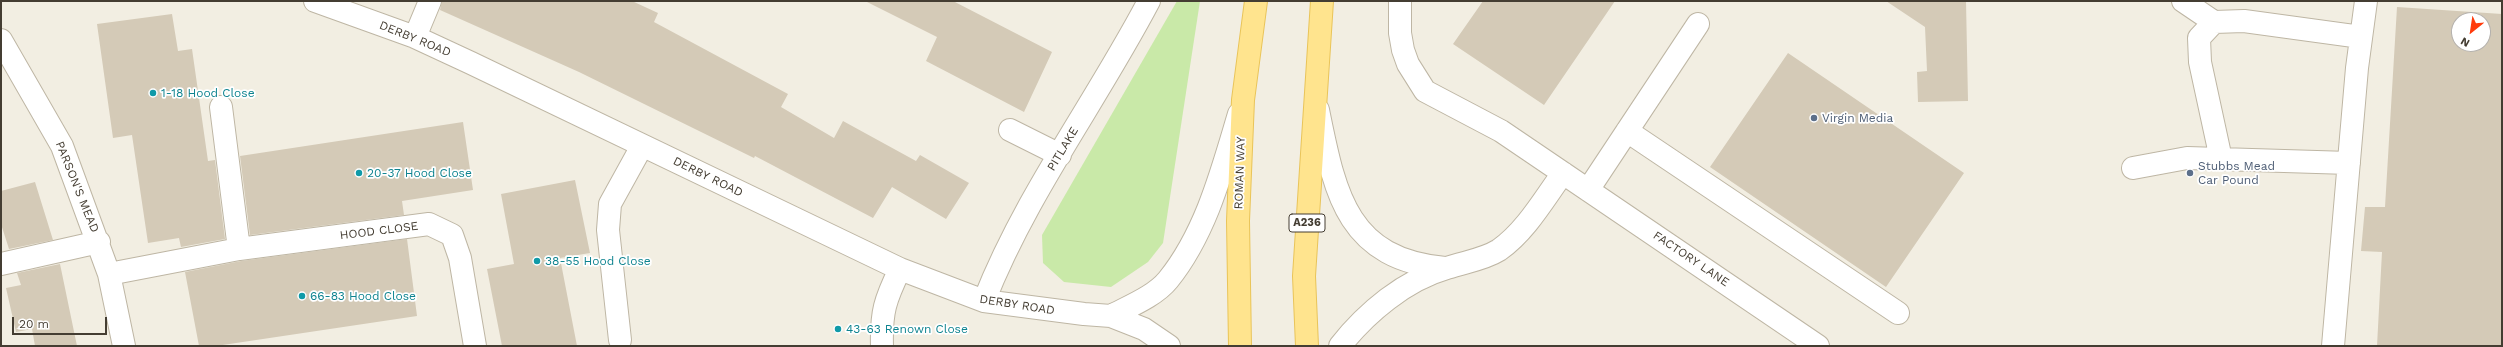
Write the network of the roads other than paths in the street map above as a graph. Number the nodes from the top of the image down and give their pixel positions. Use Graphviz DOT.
graph roads {
  1 [pos="315,1"];
  2 [pos="430,1"];
  3 [pos="1149,1"];
  4 [pos="1256,1"];
  5 [pos="1322,1"];
  6 [pos="1400,1"];
  7 [pos="2183,1"];
  8 [pos="2366,1"];
  9 [pos="2214,22"];
  10 [pos="1698,24"];
  11 [pos="415,37"];
  12 [pos="2361,37"];
  13 [pos="1,40"];
  14 [pos="1243,100"];
  15 [pos="1316,101"];
  16 [pos="221,106"];
  17 [pos="1010,130"];
  18 [pos="1627,131"];
  19 [pos="642,146"];
  20 [pos="1060,155"];
  21 [pos="2221,159"];
  22 [pos="2349,163"];
  23 [pos="2133,168"];
  24 [pos="1563,173"];
  25 [pos="1588,190"];
  26 [pos="99,242"];
  27 [pos="239,249"];
  28 [pos="1,264"];
  29 [pos="1446,268"];
  30 [pos="900,270"];
  31 [pos="109,274"];
  32 [pos="984,301"];
  33 [pos="1898,313"];
  34 [pos="1111,316"];
  35 [pos="620,340"];
  36 [pos="124,346"];
  37 [pos="475,346"];
  38 [pos="882,346"];
  39 [pos="1170,346"];
  40 [pos="1240,346"];
  41 [pos="1307,346"];
  42 [pos="1340,346"];
  43 [pos="1818,346"];
  44 [pos="2333,346"];
  1 -- 11 [label="street, DERBY ROAD"];
  2 -- 11 [label="street"];
  3 -- 20 [label="street, PITLAKE"];
  4 -- 14 [label="main road, ROMAN WAY"];
  5 -- 15 [label="main road, A236"];
  6 -- 24 [label="street, FACTORY LANE"];
  7 -- 9 [label="street"];
  8 -- 12 [label="street"];
  9 -- 12 [label="street"];
  9 -- 21 [label="street"];
  10 -- 18 [label="street"];
  11 -- 19 [label="street, DERBY ROAD"];
  12 -- 22 [label="street"];
  13 -- 26 [label="street, PARSON'S MEAD"];
  14 -- 34 [label="street"];
  14 -- 40 [label="main road, ROMAN WAY"];
  15 -- 29 [label="street"];
  15 -- 41 [label="main road, A236"];
  16 -- 27 [label="street"];
  17 -- 20 [label="street"];
  18 -- 25 [label="street"];
  18 -- 33 [label="street"];
  19 -- 30 [label="street, DERBY ROAD"];
  19 -- 35 [label="street"];
  20 -- 32 [label="street, PITLAKE"];
  21 -- 22 [label="street"];
  21 -- 23 [label="street"];
  22 -- 44 [label="street"];
  24 -- 25 [label="street, FACTORY LANE"];
  24 -- 29 [label="street"];
  25 -- 43 [label="street, FACTORY LANE"];
  26 -- 28 [label="street"];
  26 -- 31 [label="street, PARSON'S MEAD"];
  27 -- 31 [label="street, HOOD CLOSE"];
  27 -- 37 [label="street, HOOD CLOSE"];
  29 -- 42 [label="street"];
  30 -- 32 [label="street, DERBY ROAD"];
  30 -- 38 [label="street"];
  31 -- 36 [label="street, PARSON'S MEAD"];
  32 -- 34 [label="street, DERBY ROAD"];
  34 -- 39 [label="street, DERBY ROAD"];
}
